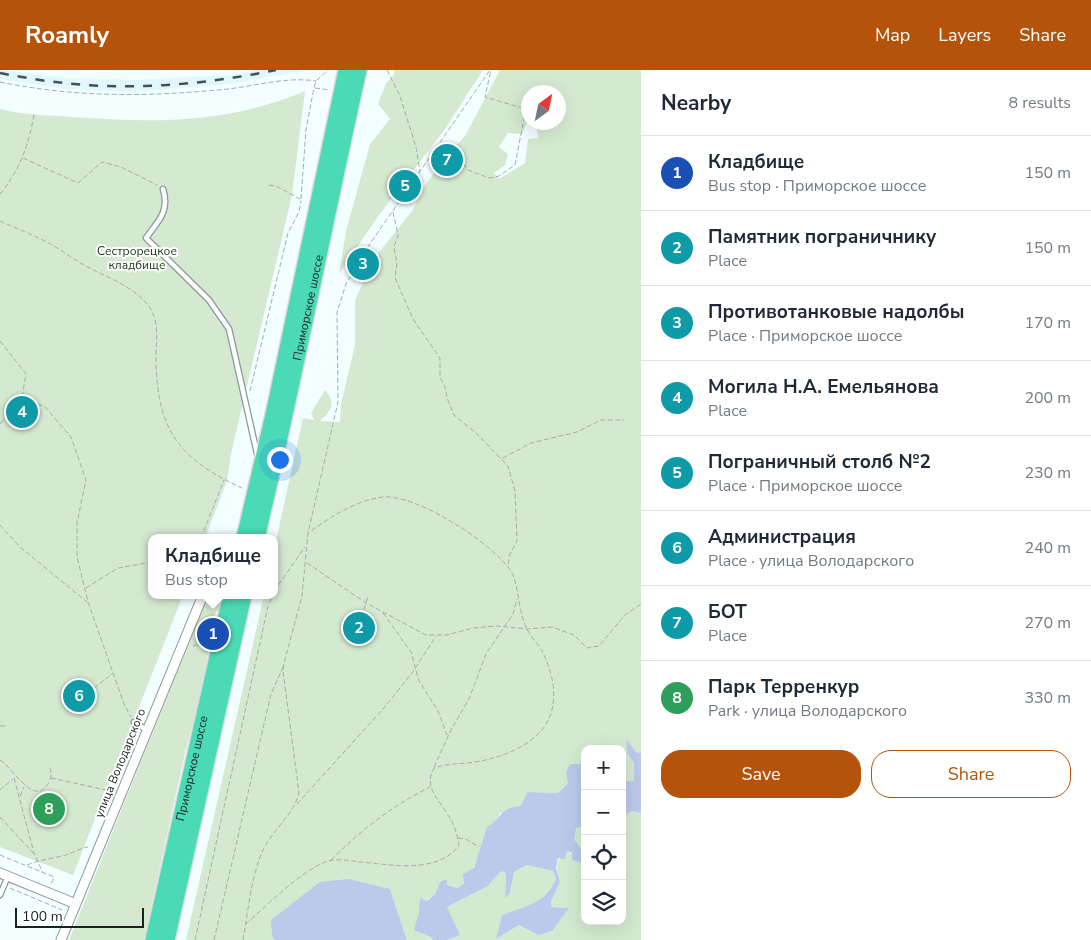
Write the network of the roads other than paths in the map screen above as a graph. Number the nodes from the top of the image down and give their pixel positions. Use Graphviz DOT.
graph roads {
  1 [pos="352,73"];
  2 [pos="163,190"];
  3 [pos="260,471"];
  4 [pos="245,534"];
  5 [pos="257,534"];
  6 [pos="201,599"];
  7 [pos="230,599"];
  8 [pos="243,599"];
  9 [pos="134,722"];
  10 [pos="147,730"];
  11 [pos="4,875"];
  12 [pos="0,895"];
  13 [pos="76,904"];
  14 [pos="61,940"];
  15 [pos="153,940"];
  16 [pos="167,940"];
  1 -- 3 [label="highway, Приморское шоссе"];
  1 -- 5 [label="highway, Приморское шоссе"];
  2 -- 3 [label="lane"];
  3 -- 4 [label="highway, Приморское шоссе"];
  6 -- 10 [label="street, улица Володарского"];
  7 -- 15 [label="highway, Приморское шоссе"];
  8 -- 16 [label="highway, Приморское шоссе"];
  9 -- 10 [label="lane"];
  10 -- 13 [label="street, улица Володарского"];
  11 -- 12 [label="lane"];
  11 -- 13 [label="street"];
  13 -- 14 [label="street, улица Володарского"];
}
